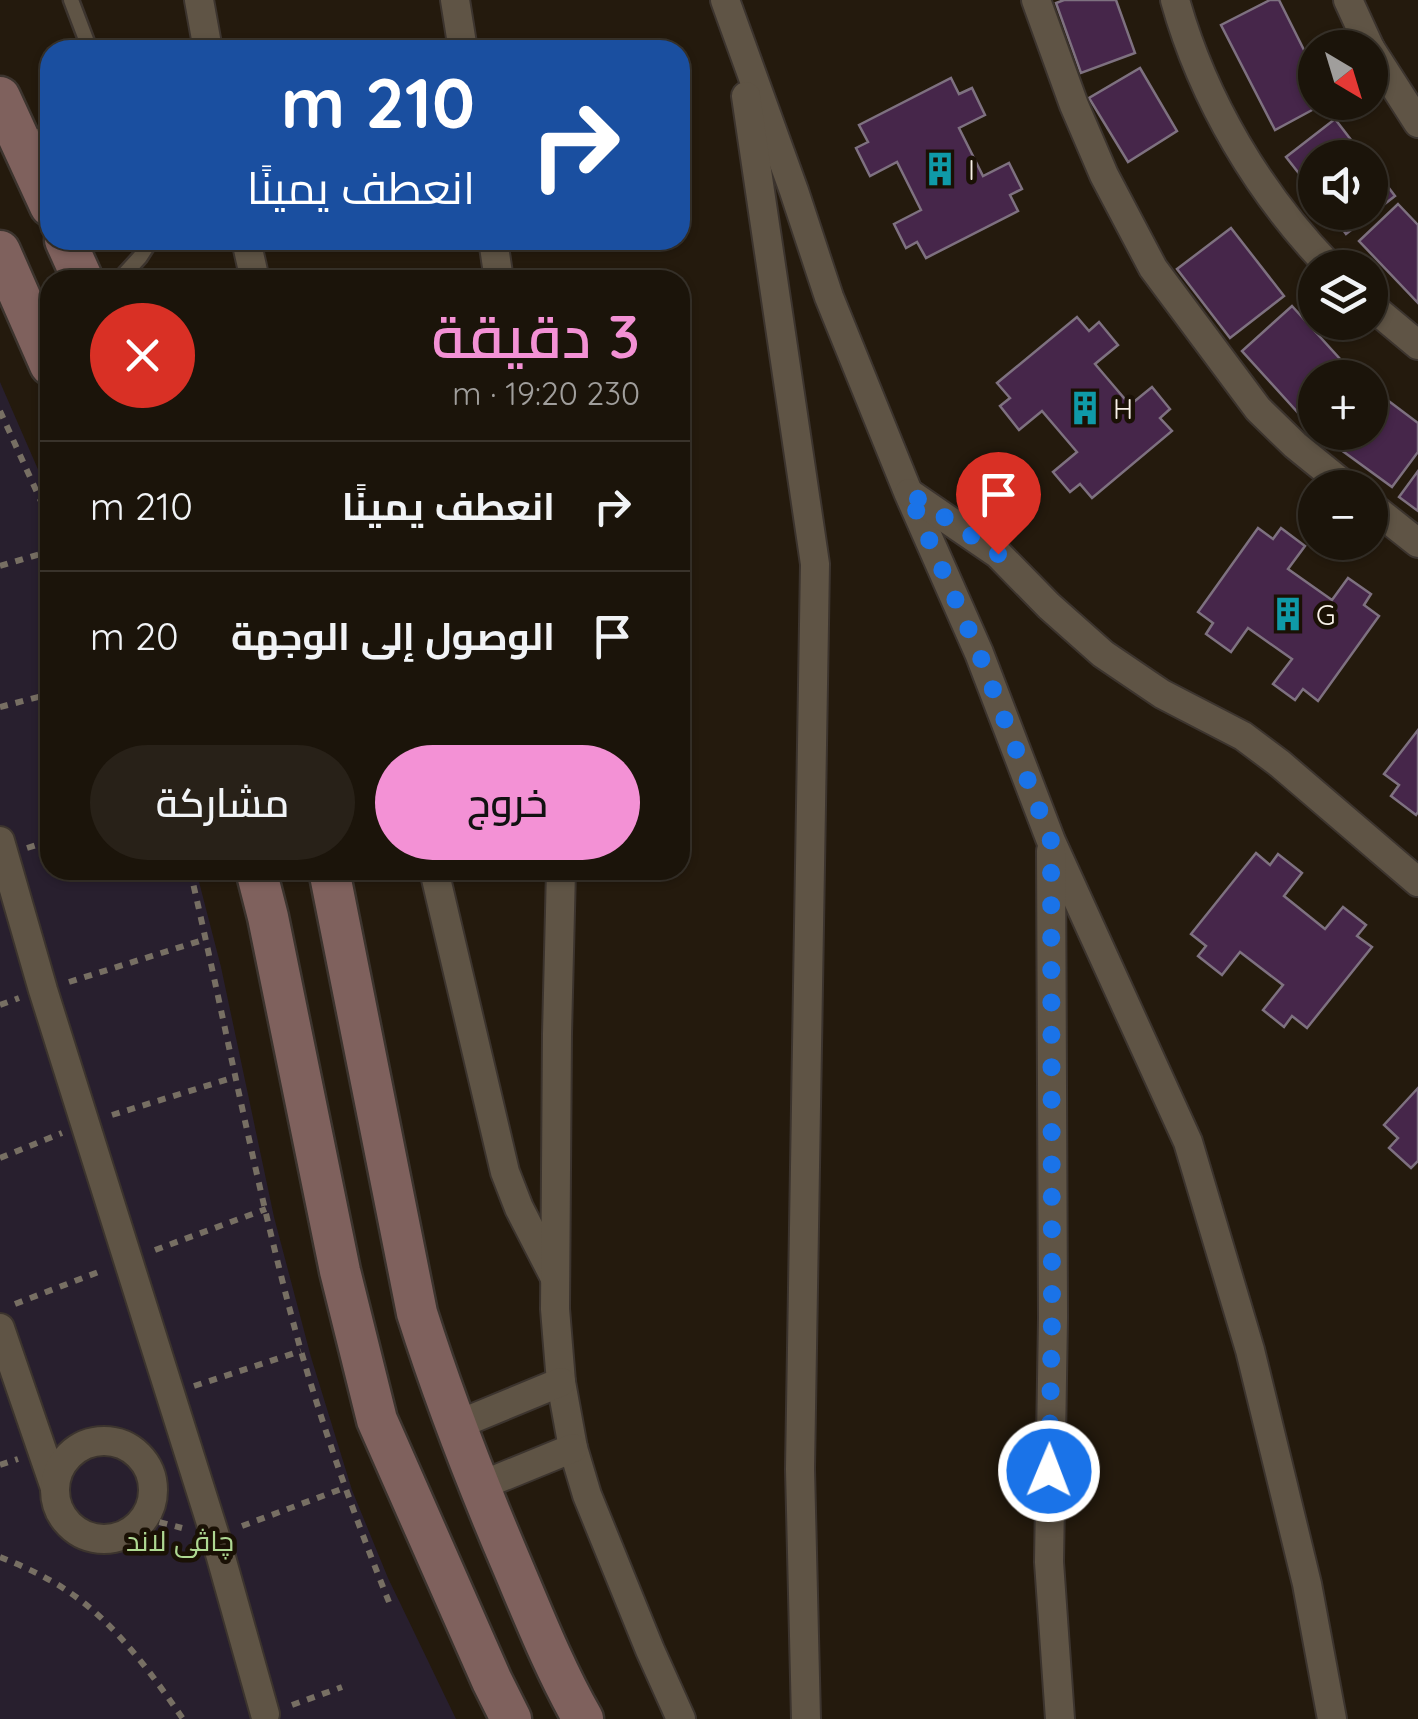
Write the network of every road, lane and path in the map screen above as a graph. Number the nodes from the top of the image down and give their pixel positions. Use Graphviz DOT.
graph roads {
  1 [pos="71,0"];
  2 [pos="199,0"];
  3 [pos="455,0"];
  4 [pos="725,0"];
  5 [pos="1036,0"];
  6 [pos="1175,0"];
  7 [pos="1348,0"];
  8 [pos="1362,30"];
  9 [pos="738,39"];
  10 [pos="86,40"];
  11 [pos="206,40"];
  12 [pos="461,40"];
  13 [pos="1388,76"];
  14 [pos="0,96"];
  15 [pos="1418,123"];
  16 [pos="36,137"];
  17 [pos="145,250"];
  18 [pos="1314,250"];
  19 [pos="0,251"];
  20 [pos="128,270"];
  21 [pos="1388,320"];
  22 [pos="40,342"];
  23 [pos="1418,345"];
  24 [pos="0,411"];
  25 [pos="1326,470"];
  26 [pos="908,492"];
  27 [pos="40,499"];
  28 [pos="1388,520"];
  29 [pos="1418,543"];
  30 [pos="40,554"];
  31 [pos="0,566"];
  32 [pos="40,697"];
  33 [pos="0,707"];
  34 [pos="0,841"];
  35 [pos="1051,841"];
  36 [pos="192,880"];
  37 [pos="259,880"];
  38 [pos="331,880"];
  39 [pos="436,880"];
  40 [pos="561,880"];
  41 [pos="1418,882"];
  42 [pos="206,939"];
  43 [pos="43,990"];
  44 [pos="0,1005"];
  45 [pos="556,1279"];
  46 [pos="0,1328"];
  47 [pos="301,1350"];
  48 [pos="560,1382"];
  49 [pos="169,1394"];
  50 [pos="457,1425"];
  51 [pos="573,1448"];
  52 [pos="480,1486"];
  53 [pos="55,1488"];
  54 [pos="344,1488"];
  55 [pos="215,1536"];
  56 [pos="0,1557"];
  57 [pos="388,1602"];
  58 [pos="266,1714"];
  59 [pos="183,1719"];
  60 [pos="511,1719"];
  61 [pos="583,1719"];
  62 [pos="680,1719"];
  63 [pos="806,1719"];
  64 [pos="1060,1719"];
  65 [pos="1332,1719"];
  1 -- 10 [label="lane"];
  2 -- 11 [label="street"];
  3 -- 12 [label="street"];
  4 -- 9 [label="street"];
  5 -- 25 [label="street"];
  6 -- 18 [label="street"];
  7 -- 8 [label="street"];
  9 -- 26 [label="street"];
  9 -- 63 [label="street"];
  13 -- 15 [label="street"];
  14 -- 16 [label="main road"];
  17 -- 20 [label="lane"];
  19 -- 22 [label="main road"];
  21 -- 23 [label="street"];
  24 -- 27 [label="path"];
  26 -- 35 [label="street"];
  26 -- 41 [label="street"];
  28 -- 29 [label="street"];
  30 -- 31 [label="path"];
  32 -- 33 [label="path"];
  34 -- 43 [label="street"];
  35 -- 64 [label="street"];
  35 -- 65 [label="street"];
  36 -- 42 [label="path"];
  37 -- 60 [label="main road"];
  38 -- 50 [label="main road"];
  39 -- 45 [label="street"];
  40 -- 45 [label="street"];
  42 -- 43 [label="path"];
  42 -- 47 [label="path"];
  43 -- 44 [label="path"];
  43 -- 49 [label="street"];
  45 -- 48 [label="street"];
  46 -- 53 [label="street"];
  47 -- 49 [label="path"];
  47 -- 54 [label="path"];
  48 -- 50 [label="street"];
  48 -- 51 [label="street"];
  49 -- 55 [label="street"];
  50 -- 52 [label="main road"];
  51 -- 52 [label="street"];
  51 -- 62 [label="street"];
  52 -- 61 [label="main road"];
  54 -- 55 [label="path"];
  54 -- 57 [label="path"];
  55 -- 58 [label="street"];
  56 -- 59 [label="path"];
}
